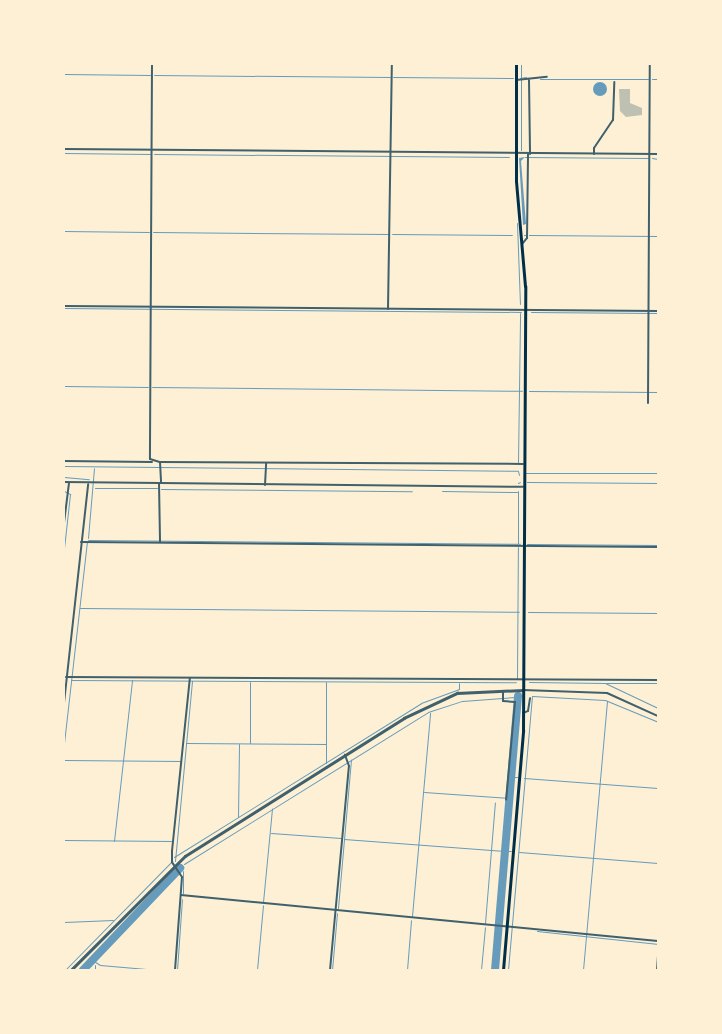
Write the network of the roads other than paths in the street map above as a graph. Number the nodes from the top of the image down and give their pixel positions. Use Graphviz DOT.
graph roads {
  1 [pos="152,64"];
  2 [pos="392,64"];
  3 [pos="516,64"];
  4 [pos="650,64"];
  5 [pos="547,77"];
  6 [pos="520,80"];
  7 [pos="529,80"];
  8 [pos="614,82"];
  9 [pos="64,149"];
  10 [pos="151,150"];
  11 [pos="515,154"];
  12 [pos="594,154"];
  13 [pos="650,154"];
  14 [pos="658,154"];
  15 [pos="390,155"];
  16 [pos="528,156"];
  17 [pos="522,244"];
  18 [pos="64,306"];
  19 [pos="150,308"];
  20 [pos="388,309"];
  21 [pos="525,309"];
  22 [pos="658,311"];
  23 [pos="648,313"];
  24 [pos="648,403"];
  25 [pos="64,461"];
  26 [pos="152,462"];
  27 [pos="160,462"];
  28 [pos="266,463"];
  29 [pos="523,464"];
  30 [pos="64,482"];
  31 [pos="69,482"];
  32 [pos="89,483"];
  33 [pos="160,483"];
  34 [pos="266,485"];
  35 [pos="523,487"];
  36 [pos="64,523"];
  37 [pos="160,541"];
  38 [pos="82,542"];
  39 [pos="520,546"];
  40 [pos="658,547"];
  41 [pos="70,677"];
  42 [pos="519,679"];
  43 [pos="190,680"];
  44 [pos="658,680"];
  45 [pos="503,690"];
  46 [pos="523,690"];
  47 [pos="530,698"];
  48 [pos="64,703"];
  49 [pos="523,713"];
  50 [pos="658,716"];
  51 [pos="346,755"];
  52 [pos="506,798"];
  53 [pos="174,866"];
  54 [pos="181,895"];
  55 [pos="336,910"];
  56 [pos="510,927"];
  57 [pos="658,941"];
  58 [pos="658,955"];
  59 [pos="71,970"];
  60 [pos="176,970"];
  61 [pos="330,970"];
  62 [pos="503,970"];
  63 [pos="657,970"];
  1 -- 10 [label="street"];
  2 -- 15 [label="street"];
  3 -- 6 [label="main road"];
  4 -- 13 [label="street"];
  5 -- 7 [label="street"];
  6 -- 7 [label="street"];
  6 -- 11 [label="main road"];
  7 -- 16 [label="street"];
  8 -- 12 [label="street"];
  9 -- 10 [label="street"];
  10 -- 15 [label="street"];
  10 -- 19 [label="street"];
  11 -- 15 [label="street"];
  11 -- 16 [label="street"];
  11 -- 17 [label="main road"];
  12 -- 13 [label="street"];
  12 -- 16 [label="street"];
  13 -- 14 [label="street"];
  13 -- 23 [label="street"];
  15 -- 20 [label="street"];
  16 -- 17 [label="street"];
  17 -- 21 [label="main road"];
  18 -- 19 [label="street"];
  19 -- 20 [label="street"];
  19 -- 26 [label="street"];
  20 -- 21 [label="street"];
  21 -- 23 [label="street"];
  21 -- 29 [label="main road"];
  22 -- 23 [label="street"];
  23 -- 24 [label="street"];
  25 -- 26 [label="street"];
  26 -- 27 [label="street"];
  27 -- 28 [label="street"];
  27 -- 33 [label="street"];
  28 -- 29 [label="street"];
  28 -- 34 [label="street"];
  29 -- 35 [label="main road"];
  30 -- 31 [label="street"];
  31 -- 32 [label="street"];
  31 -- 36 [label="street"];
  32 -- 33 [label="street"];
  32 -- 38 [label="street"];
  33 -- 34 [label="street"];
  33 -- 37 [label="street"];
  34 -- 35 [label="street"];
  35 -- 39 [label="main road"];
  37 -- 38 [label="street"];
  37 -- 39 [label="street"];
  38 -- 41 [label="street"];
  39 -- 40 [label="street"];
  39 -- 42 [label="main road"];
  41 -- 43 [label="street"];
  41 -- 48 [label="street"];
  42 -- 43 [label="street"];
  42 -- 44 [label="street"];
  42 -- 46 [label="main road"];
  43 -- 53 [label="street"];
  45 -- 46 [label="street"];
  45 -- 51 [label="street"];
  45 -- 52 [label="street"];
  46 -- 49 [label="main road"];
  46 -- 50 [label="street"];
  47 -- 49 [label="street"];
  49 -- 56 [label="main road"];
  51 -- 53 [label="street"];
  51 -- 55 [label="street"];
  53 -- 54 [label="street"];
  53 -- 59 [label="street"];
  54 -- 55 [label="street"];
  54 -- 60 [label="street"];
  55 -- 56 [label="street"];
  55 -- 61 [label="street"];
  56 -- 57 [label="street"];
  56 -- 62 [label="main road"];
  58 -- 63 [label="street"];
}
